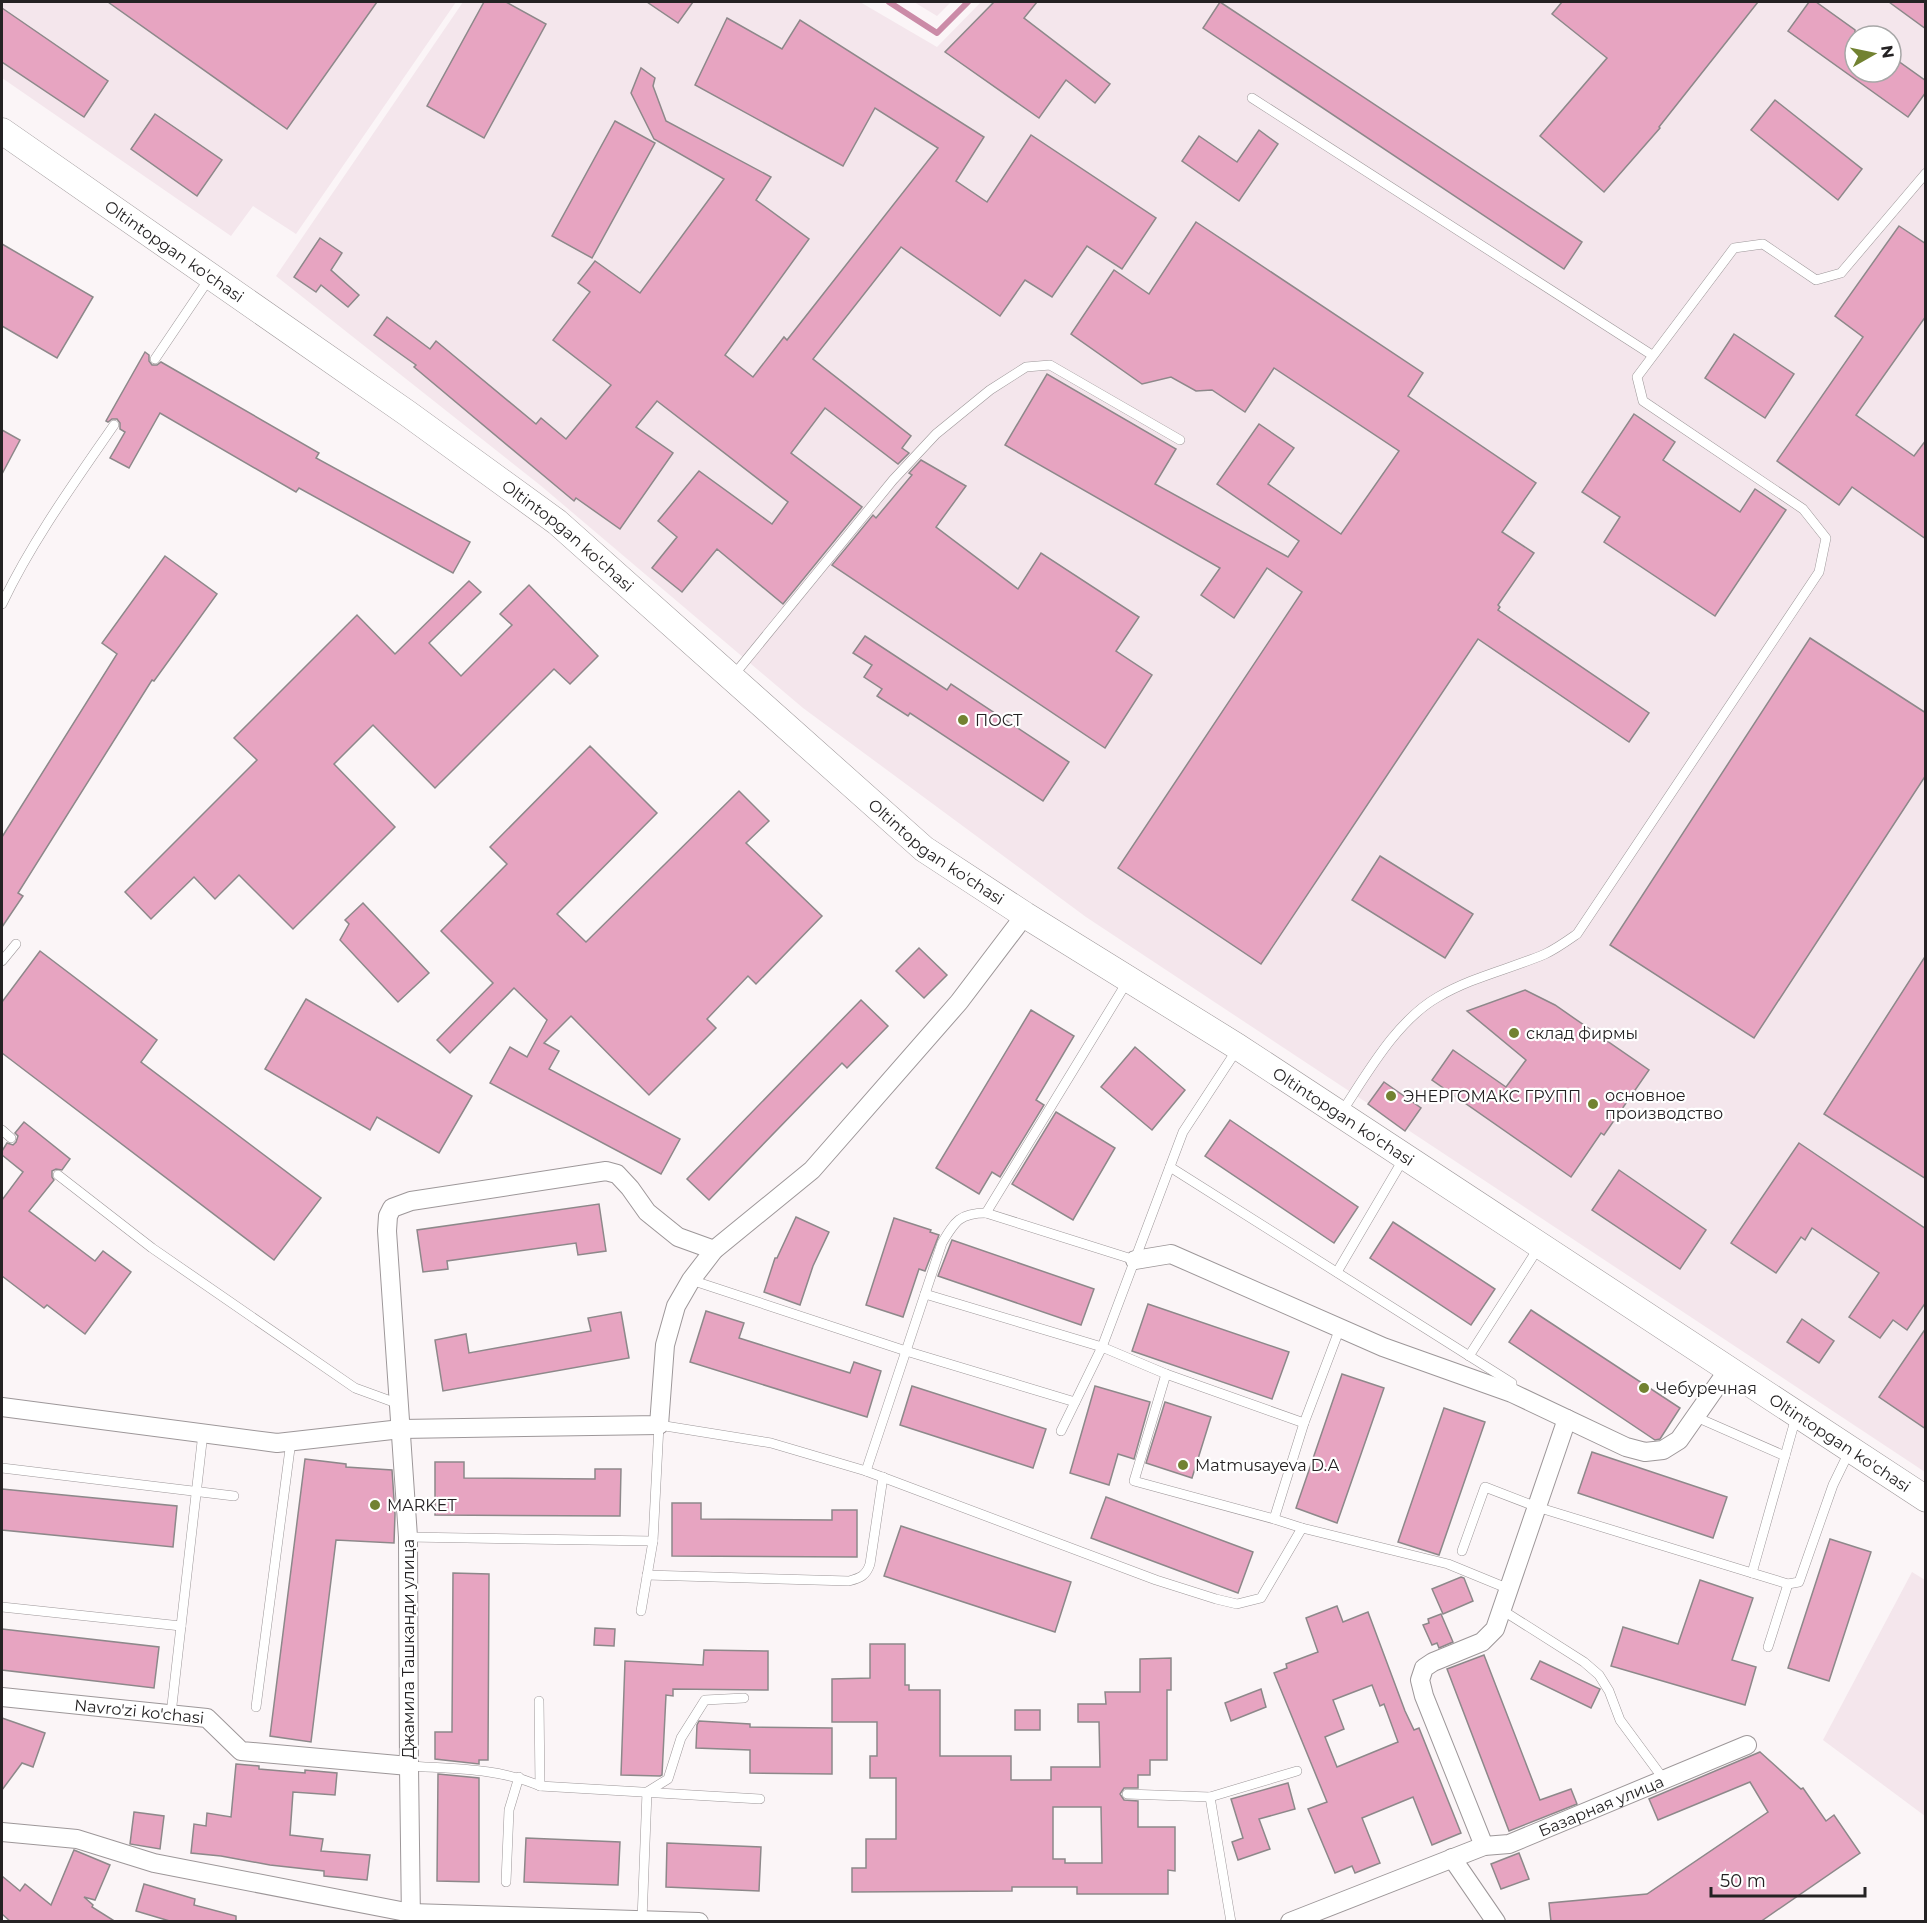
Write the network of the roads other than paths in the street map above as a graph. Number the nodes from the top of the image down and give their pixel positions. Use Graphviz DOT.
graph roads {
  1 [pos="1252,98"];
  2 [pos="2,131"];
  3 [pos="1926,173"];
  4 [pos="210,276"];
  5 [pos="1652,355"];
  6 [pos="155,359"];
  7 [pos="114,425"];
  8 [pos="1180,440"];
  9 [pos="2,604"];
  10 [pos="732,678"];
  11 [pos="1024,915"];
  12 [pos="16,944"];
  13 [pos="2,961"];
  14 [pos="1129,980"];
  15 [pos="1238,1047"];
  16 [pos="1339,1115"];
  17 [pos="2,1130"];
  18 [pos="11,1138"];
  19 [pos="1404,1157"];
  20 [pos="1170,1167"];
  21 [pos="58,1175"];
  22 [pos="986,1213"];
  23 [pos="1539,1246"];
  24 [pos="714,1250"];
  25 [pos="1135,1260"];
  26 [pos="1337,1272"];
  27 [pos="691,1280"];
  28 [pos="925,1294"];
  29 [pos="1340,1329"];
  30 [pos="1102,1347"];
  31 [pos="906,1351"];
  32 [pos="1469,1356"];
  33 [pos="1728,1370"];
  34 [pos="1166,1374"];
  35 [pos="1512,1393"];
  36 [pos="1075,1402"];
  37 [pos="399,1404"];
  38 [pos="2,1407"];
  39 [pos="1796,1415"];
  40 [pos="1696,1417"];
  41 [pos="1567,1419"];
  42 [pos="1304,1423"];
  43 [pos="659,1425"];
  44 [pos="401,1429"];
  45 [pos="1061,1431"];
  46 [pos="203,1433"];
  47 [pos="291,1441"];
  48 [pos="1850,1450"];
  49 [pos="1785,1456"];
  50 [pos="2,1468"];
  51 [pos="866,1471"];
  52 [pos="883,1478"];
  53 [pos="196,1492"];
  54 [pos="234,1496"];
  55 [pos="1926,1499"];
  56 [pos="1537,1507"];
  57 [pos="1274,1519"];
  58 [pos="1302,1528"];
  59 [pos="408,1537"];
  60 [pos="653,1541"];
  61 [pos="1462,1551"];
  62 [pos="1752,1573"];
  63 [pos="647,1575"];
  64 [pos="1788,1584"];
  65 [pos="1509,1588"];
  66 [pos="2,1607"];
  67 [pos="1502,1610"];
  68 [pos="641,1611"];
  69 [pos="181,1626"];
  70 [pos="1768,1647"];
  71 [pos="2,1697"];
  72 [pos="744,1698"];
  73 [pos="539,1701"];
  74 [pos="256,1707"];
  75 [pos="171,1714"];
  76 [pos="1747,1745"];
  77 [pos="409,1766"];
  78 [pos="1297,1771"];
  79 [pos="519,1777"];
  80 [pos="1665,1781"];
  81 [pos="540,1786"];
  82 [pos="647,1792"];
  83 [pos="1126,1794"];
  84 [pos="1210,1797"];
  85 [pos="760,1799"];
  86 [pos="2,1832"];
  87 [pos="1484,1846"];
  88 [pos="1452,1858"];
  89 [pos="506,1882"];
  90 [pos="411,1917"];
  91 [pos="642,1920"];
  92 [pos="699,1922"];
  93 [pos="1231,1922"];
  94 [pos="1290,1922"];
  95 [pos="1496,1922"];
  1 -- 5 [label="lane"];
  2 -- 4 [label="street, Oltintopgan ko'chasi"];
  3 -- 5 [label="lane"];
  4 -- 6 [label="lane"];
  4 -- 10 [label="street, Oltintopgan ko'chasi"];
  5 -- 16 [label="lane"];
  7 -- 9 [label="lane"];
  8 -- 10 [label="lane"];
  10 -- 11 [label="street, Oltintopgan ko'chasi"];
  11 -- 14 [label="street, Oltintopgan ko'chasi"];
  11 -- 24 [label="street"];
  12 -- 13 [label="lane"];
  14 -- 15 [label="street, Oltintopgan ko'chasi"];
  14 -- 22 [label="lane"];
  15 -- 16 [label="street, Oltintopgan ko'chasi"];
  15 -- 20 [label="lane"];
  16 -- 19 [label="street, Oltintopgan ko'chasi"];
  17 -- 18 [label="lane"];
  19 -- 23 [label="street, Oltintopgan ko'chasi"];
  19 -- 26 [label="lane"];
  20 -- 25 [label="lane"];
  20 -- 26 [label="lane"];
  21 -- 37 [label="lane"];
  22 -- 25 [label="lane"];
  22 -- 28 [label="lane"];
  23 -- 32 [label="lane"];
  23 -- 33 [label="street, Oltintopgan ko'chasi"];
  24 -- 27 [label="street"];
  24 -- 37 [label="street, Джамила Ташканди улица"];
  25 -- 29 [label="street"];
  25 -- 30 [label="lane"];
  26 -- 32 [label="lane"];
  27 -- 31 [label="lane"];
  27 -- 43 [label="street"];
  28 -- 30 [label="lane"];
  28 -- 31 [label="lane"];
  29 -- 35 [label="street"];
  29 -- 42 [label="lane"];
  30 -- 34 [label="lane"];
  30 -- 36 [label="lane"];
  31 -- 36 [label="lane"];
  31 -- 51 [label="lane"];
  32 -- 35 [label="lane"];
  33 -- 39 [label="street, Oltintopgan ko'chasi"];
  33 -- 40 [label="street"];
  34 -- 42 [label="lane"];
  34 -- 57 [label="lane"];
  35 -- 41 [label="street"];
  36 -- 45 [label="lane"];
  37 -- 44 [label="street, Джамила Ташканди улица"];
  38 -- 46 [label="street"];
  39 -- 48 [label="street, Oltintopgan ko'chasi"];
  39 -- 49 [label="lane"];
  40 -- 41 [label="street"];
  40 -- 49 [label="lane"];
  41 -- 56 [label="street"];
  42 -- 57 [label="lane"];
  43 -- 44 [label="street"];
  43 -- 51 [label="lane"];
  43 -- 60 [label="lane"];
  44 -- 47 [label="street"];
  44 -- 59 [label="street, Джамила Ташканди улица"];
  46 -- 47 [label="street"];
  46 -- 53 [label="lane"];
  47 -- 74 [label="lane"];
  48 -- 55 [label="street, Oltintopgan ko'chasi"];
  48 -- 64 [label="lane"];
  49 -- 62 [label="lane"];
  50 -- 53 [label="lane"];
  51 -- 52 [label="lane"];
  52 -- 58 [label="lane"];
  52 -- 63 [label="lane"];
  53 -- 54 [label="lane"];
  53 -- 69 [label="lane"];
  56 -- 61 [label="lane"];
  56 -- 62 [label="lane"];
  56 -- 65 [label="street"];
  57 -- 58 [label="lane"];
  58 -- 65 [label="lane"];
  59 -- 60 [label="lane"];
  59 -- 77 [label="street, Джамила Ташканди улица"];
  60 -- 63 [label="lane"];
  62 -- 64 [label="lane"];
  63 -- 68 [label="lane"];
  64 -- 70 [label="lane"];
  65 -- 67 [label="street"];
  66 -- 69 [label="lane"];
  67 -- 80 [label="lane"];
  67 -- 87 [label="street"];
  69 -- 75 [label="lane"];
  71 -- 75 [label="street, Navro'zi ko'chasi"];
  72 -- 82 [label="lane"];
  73 -- 81 [label="lane"];
  75 -- 77 [label="street, Navro'zi ko'chasi"];
  76 -- 80 [label="street, Базарная улица"];
  77 -- 79 [label="lane"];
  77 -- 90 [label="street, Джамила Ташканди улица"];
  78 -- 84 [label="lane"];
  79 -- 81 [label="lane"];
  79 -- 89 [label="lane"];
  80 -- 87 [label="street, Базарная улица"];
  81 -- 82 [label="lane"];
  82 -- 85 [label="lane"];
  82 -- 91 [label="lane"];
  83 -- 84 [label="lane"];
  84 -- 93 [label="lane"];
  86 -- 90 [label="street"];
  87 -- 88 [label="street, Базарная улица"];
  88 -- 94 [label="street"];
  88 -- 95 [label="street"];
  90 -- 91 [label="street"];
  91 -- 92 [label="street"];
}
